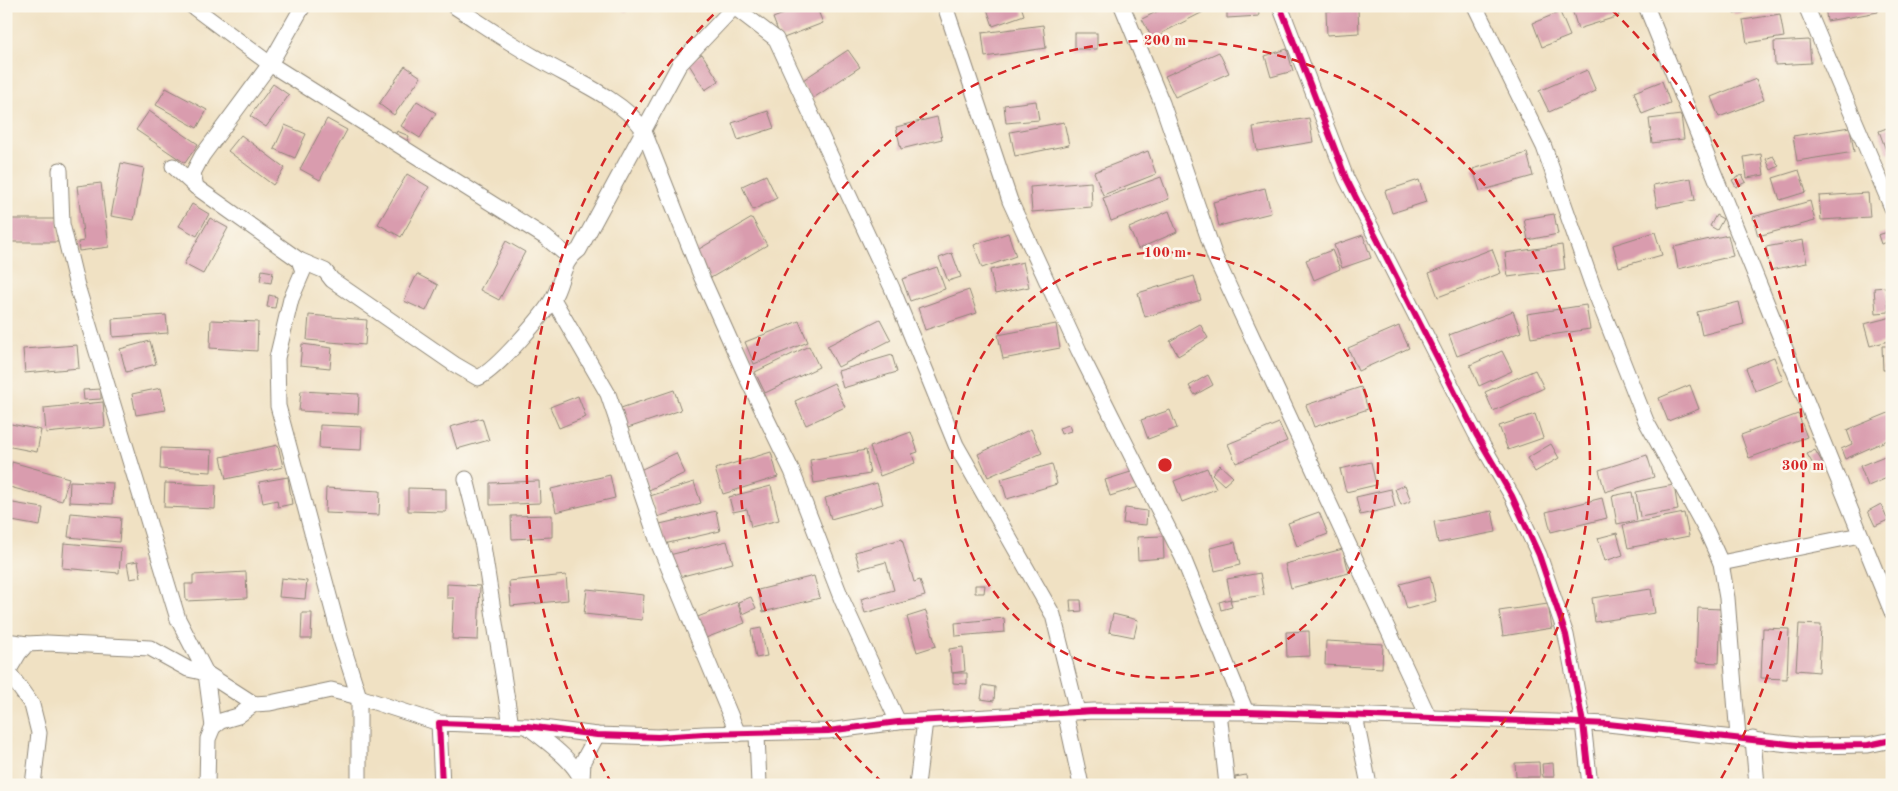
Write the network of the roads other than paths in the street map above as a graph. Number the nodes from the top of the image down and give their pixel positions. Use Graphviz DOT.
graph roads {
  1 [pos="192,6"];
  2 [pos="302,6"];
  3 [pos="454,6"];
  4 [pos="734,6"];
  5 [pos="945,6"];
  6 [pos="1122,6"];
  7 [pos="1280,6"];
  8 [pos="1475,6"];
  9 [pos="1646,6"];
  10 [pos="1806,6"];
  11 [pos="270,64"];
  12 [pos="643,129"];
  13 [pos="173,166"];
  14 [pos="60,170"];
  15 [pos="196,186"];
  16 [pos="1892,208"];
  17 [pos="569,257"];
  18 [pos="299,260"];
  19 [pos="553,299"];
  20 [pos="466,479"];
  21 [pos="1860,535"];
  22 [pos="1721,563"];
  23 [pos="1892,612"];
  24 [pos="6,641"];
  25 [pos="27,644"];
  26 [pos="206,673"];
  27 [pos="8,674"];
  28 [pos="359,697"];
  29 [pos="254,704"];
  30 [pos="1071,712"];
  31 [pos="1219,712"];
  32 [pos="1246,712"];
  33 [pos="1355,716"];
  34 [pos="1429,718"];
  35 [pos="925,721"];
  36 [pos="898,722"];
  37 [pos="439,723"];
  38 [pos="1583,723"];
  39 [pos="511,726"];
  40 [pos="527,726"];
  41 [pos="213,727"];
  42 [pos="738,734"];
  43 [pos="756,734"];
  44 [pos="597,735"];
  45 [pos="1745,738"];
  46 [pos="1892,740"];
  47 [pos="582,782"];
  48 [pos="33,785"];
  49 [pos="207,785"];
  50 [pos="359,785"];
  51 [pos="442,785"];
  52 [pos="759,785"];
  53 [pos="917,785"];
  54 [pos="1081,785"];
  55 [pos="1227,785"];
  56 [pos="1369,785"];
  57 [pos="1590,785"];
  58 [pos="1757,785"];
  1 -- 11 [label="street"];
  2 -- 11 [label="street"];
  3 -- 12 [label="street"];
  4 -- 12 [label="street"];
  4 -- 30 [label="street"];
  5 -- 32 [label="street"];
  6 -- 34 [label="street"];
  7 -- 38 [label="street"];
  8 -- 22 [label="street"];
  9 -- 21 [label="street"];
  10 -- 16 [label="street"];
  11 -- 15 [label="street"];
  11 -- 17 [label="street"];
  12 -- 17 [label="street"];
  12 -- 36 [label="street"];
  13 -- 15 [label="street"];
  14 -- 26 [label="street"];
  15 -- 18 [label="street"];
  17 -- 19 [label="street"];
  18 -- 19 [label="street"];
  18 -- 28 [label="street"];
  19 -- 42 [label="street"];
  20 -- 39 [label="street"];
  21 -- 22 [label="street"];
  21 -- 23 [label="street"];
  22 -- 45 [label="street"];
  24 -- 25 [label="street"];
  25 -- 26 [label="street"];
  25 -- 27 [label="street"];
  26 -- 29 [label="street"];
  26 -- 41 [label="street"];
  27 -- 48 [label="street"];
  28 -- 29 [label="street"];
  28 -- 37 [label="street"];
  28 -- 50 [label="street"];
  29 -- 41 [label="street"];
  30 -- 31 [label="street"];
  30 -- 35 [label="street"];
  30 -- 54 [label="street"];
  31 -- 32 [label="street"];
  31 -- 55 [label="street"];
  32 -- 33 [label="street"];
  33 -- 34 [label="street"];
  33 -- 56 [label="street"];
  34 -- 38 [label="street"];
  35 -- 36 [label="street"];
  35 -- 53 [label="street"];
  36 -- 43 [label="street"];
  37 -- 39 [label="street"];
  37 -- 51 [label="street"];
  38 -- 45 [label="street"];
  38 -- 57 [label="street"];
  39 -- 40 [label="street"];
  40 -- 44 [label="street"];
  40 -- 47 [label="street"];
  41 -- 49 [label="street"];
  42 -- 43 [label="street"];
  42 -- 44 [label="street"];
  43 -- 52 [label="street"];
  44 -- 47 [label="street"];
  45 -- 46 [label="street"];
  45 -- 58 [label="street"];
}
